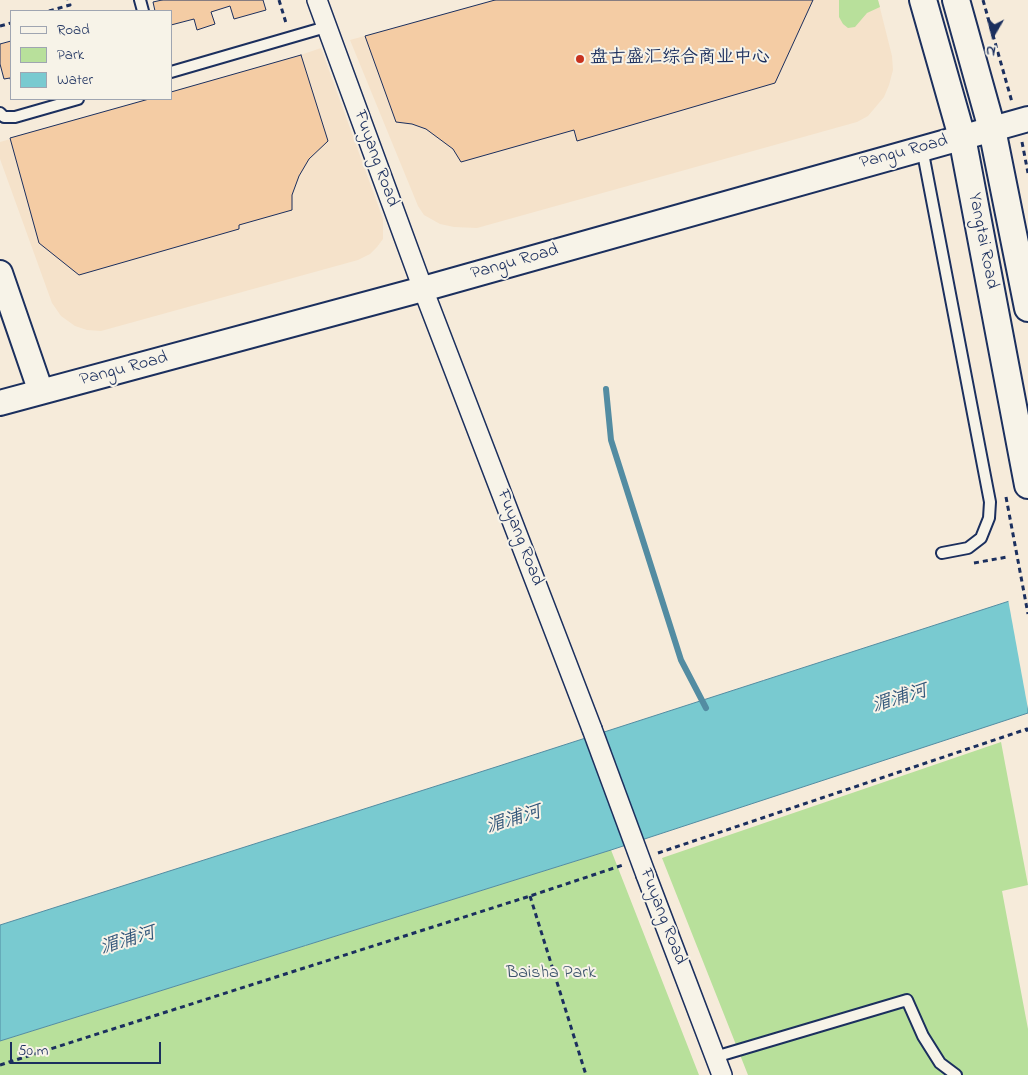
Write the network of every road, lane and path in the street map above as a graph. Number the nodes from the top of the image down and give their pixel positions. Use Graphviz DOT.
graph roads {
  1 [pos="68,0"];
  2 [pos="278,0"];
  3 [pos="317,0"];
  4 [pos="923,0"];
  5 [pos="956,0"];
  6 [pos="983,0"];
  7 [pos="52,10"];
  8 [pos="326,27"];
  9 [pos="292,38"];
  10 [pos="172,72"];
  11 [pos="74,100"];
  12 [pos="0,113"];
  13 [pos="1023,121"];
  14 [pos="992,129"];
  15 [pos="962,137"];
  16 [pos="922,148"];
  17 [pos="1028,173"];
  18 [pos="0,273"];
  19 [pos="423,289"];
  20 [pos="1028,308"];
  21 [pos="41,392"];
  22 [pos="0,403"];
  23 [pos="1028,485"];
  24 [pos="1008,504"];
  25 [pos="942,553"];
  26 [pos="1007,557"];
  27 [pos="972,563"];
  28 [pos="1028,614"];
  29 [pos="1028,730"];
  30 [pos="652,855"];
  31 [pos="624,864"];
  32 [pos="530,896"];
  33 [pos="715,1057"];
  34 [pos="0,1064"];
  35 [pos="586,1075"];
  36 [pos="722,1075"];
  37 [pos="956,1075"];
  1 -- 7 [label="path"];
  2 -- 9 [label="path"];
  3 -- 8 [label="street, Fuyang Road"];
  4 -- 15 [label="main road, Yangtai Road"];
  5 -- 14 [label="main road, Yangtai Road"];
  6 -- 13 [label="path"];
  8 -- 9 [label="lane"];
  8 -- 19 [label="street, Fuyang Road"];
  9 -- 10 [label="lane"];
  11 -- 12 [label="lane"];
  13 -- 14 [label="street, Pangu Road"];
  13 -- 17 [label="path"];
  14 -- 15 [label="street, Pangu Road"];
  14 -- 20 [label="main road, Yangtai Road"];
  15 -- 16 [label="street, Pangu Road"];
  15 -- 23 [label="main road, Yangtai Road"];
  16 -- 19 [label="street, Pangu Road"];
  16 -- 25 [label="lane"];
  18 -- 21 [label="street"];
  19 -- 21 [label="street, Pangu Road"];
  19 -- 33 [label="street, Fuyang Road, bridge"];
  21 -- 22 [label="street, Pangu Road"];
  24 -- 28 [label="path"];
  26 -- 27 [label="path"];
  29 -- 30 [label="path"];
  31 -- 32 [label="path"];
  32 -- 34 [label="path"];
  32 -- 35 [label="path"];
  33 -- 36 [label="street, Fuyang Road"];
  33 -- 37 [label="lane"];
}
